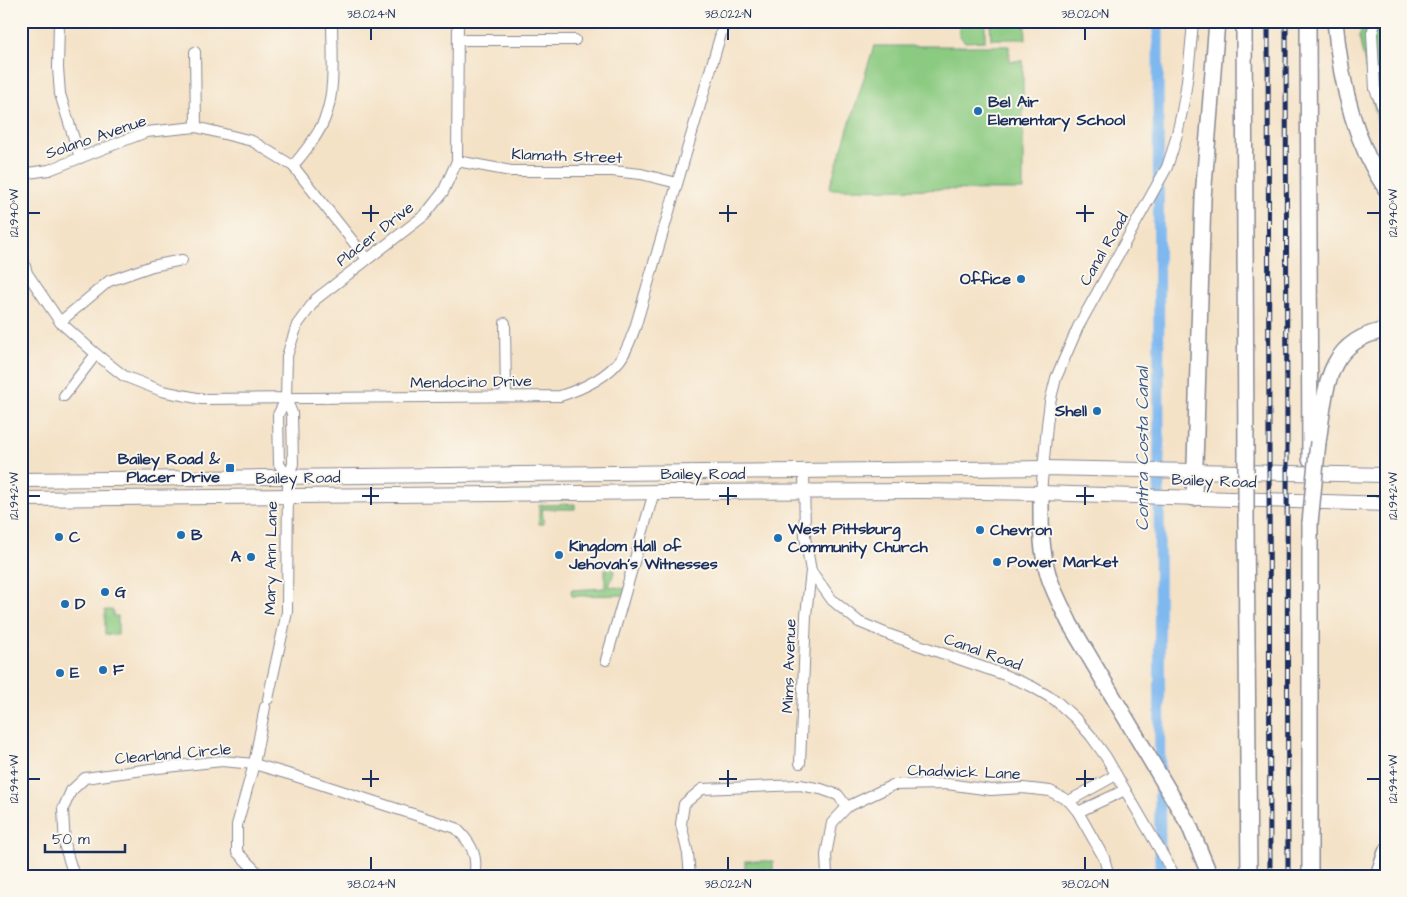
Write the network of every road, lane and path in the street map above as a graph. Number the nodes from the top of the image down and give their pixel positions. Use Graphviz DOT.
graph roads {
  1 [pos="59,21"];
  2 [pos="332,21"];
  3 [pos="458,21"];
  4 [pos="723,21"];
  5 [pos="1193,21"];
  6 [pos="1217,21"];
  7 [pos="1244,21"];
  8 [pos="1308,21"];
  9 [pos="1335,21"];
  10 [pos="1376,21"];
  11 [pos="458,40"];
  12 [pos="575,40"];
  13 [pos="195,52"];
  14 [pos="1386,115"];
  15 [pos="196,127"];
  16 [pos="80,158"];
  17 [pos="457,161"];
  18 [pos="293,166"];
  19 [pos="21,174"];
  20 [pos="677,183"];
  21 [pos="1386,189"];
  22 [pos="21,253"];
  23 [pos="367,259"];
  24 [pos="182,260"];
  25 [pos="24,274"];
  26 [pos="60,322"];
  27 [pos="505,323"];
  28 [pos="1386,330"];
  29 [pos="96,354"];
  30 [pos="64,396"];
  31 [pos="506,396"];
  32 [pos="286,400"];
  33 [pos="1044,468"];
  34 [pos="804,470"];
  35 [pos="1194,470"];
  36 [pos="1386,475"];
  37 [pos="288,477"];
  38 [pos="21,480"];
  39 [pos="803,491"];
  40 [pos="654,492"];
  41 [pos="1041,493"];
  42 [pos="288,496"];
  43 [pos="1194,498"];
  44 [pos="21,499"];
  45 [pos="1386,504"];
  46 [pos="1310,523"];
  47 [pos="810,571"];
  48 [pos="606,660"];
  49 [pos="800,763"];
  50 [pos="254,764"];
  51 [pos="1116,775"];
  52 [pos="1125,790"];
  53 [pos="1069,801"];
  54 [pos="847,807"];
  55 [pos="1078,812"];
  56 [pos="1386,852"];
  57 [pos="1174,873"];
  58 [pos="74,876"];
  59 [pos="261,876"];
  60 [pos="474,876"];
  61 [pos="690,876"];
  62 [pos="827,876"];
  63 [pos="1109,876"];
  64 [pos="1210,876"];
  65 [pos="1249,876"];
  66 [pos="1310,876"];
  67 [pos="1378,876"];
  1 -- 16 [label="street"];
  2 -- 18 [label="street"];
  3 -- 11 [label="street, Placer Drive"];
  4 -- 20 [label="street, Mendocino Drive"];
  5 -- 33 [label="street, Canal Road"];
  6 -- 35 [label="highway"];
  7 -- 65 [label="highway, bridge"];
  8 -- 46 [label="highway, bridge"];
  9 -- 21 [label="highway"];
  10 -- 14 [label="street"];
  11 -- 12 [label="street"];
  11 -- 17 [label="street, Placer Drive"];
  13 -- 15 [label="street"];
  15 -- 16 [label="street, Solano Avenue"];
  15 -- 18 [label="street, Solano Avenue"];
  16 -- 19 [label="street, Solano Avenue"];
  17 -- 20 [label="street, Klamath Street"];
  17 -- 23 [label="street, Placer Drive"];
  18 -- 23 [label="street, Solano Avenue"];
  20 -- 31 [label="street, Mendocino Drive"];
  22 -- 25 [label="street, Mendocino Drive"];
  23 -- 32 [label="street, Placer Drive"];
  24 -- 26 [label="street"];
  25 -- 26 [label="street, Mendocino Drive"];
  26 -- 29 [label="street, Mendocino Drive"];
  27 -- 31 [label="street"];
  28 -- 46 [label="highway, bridge"];
  29 -- 30 [label="street"];
  29 -- 32 [label="street, Mendocino Drive"];
  31 -- 32 [label="street, Mendocino Drive"];
  32 -- 37 [label="street, Placer Drive"];
  33 -- 34 [label="main road, Bailey Road"];
  33 -- 35 [label="main road, Bailey Road"];
  33 -- 41 [label="street, Canal Road"];
  34 -- 37 [label="main road, Bailey Road"];
  34 -- 39 [label="street, Canal Road"];
  35 -- 36 [label="main road, Bailey Road"];
  35 -- 43 [label="highway"];
  37 -- 38 [label="main road, Bailey Road"];
  37 -- 42 [label="street, Mary Ann Lane"];
  39 -- 40 [label="main road, Bailey Road"];
  39 -- 41 [label="main road, Bailey Road"];
  39 -- 47 [label="street, Canal Road"];
  40 -- 42 [label="main road, Bailey Road"];
  40 -- 48 [label="street"];
  41 -- 43 [label="main road, Bailey Road"];
  41 -- 64 [label="highway"];
  42 -- 44 [label="main road, Bailey Road"];
  42 -- 50 [label="street, Mary Ann Lane"];
  43 -- 45 [label="main road, Bailey Road"];
  46 -- 66 [label="highway"];
  47 -- 49 [label="street, Mims Avenue"];
  47 -- 51 [label="street, Canal Road"];
  50 -- 58 [label="street, Clearland Circle"];
  50 -- 59 [label="street, Mary Ann Lane"];
  50 -- 60 [label="street, Clearland Circle"];
  51 -- 52 [label="street, Canal Road"];
  51 -- 53 [label="street"];
  52 -- 55 [label="street"];
  52 -- 57 [label="street, Canal Road"];
  53 -- 54 [label="street, Chadwick Lane"];
  53 -- 55 [label="street, Chadwick Lane"];
  54 -- 61 [label="street"];
  54 -- 62 [label="street, Chadwick Lane"];
  55 -- 63 [label="street, Chadwick Lane"];
  56 -- 67 [label="highway"];
}
